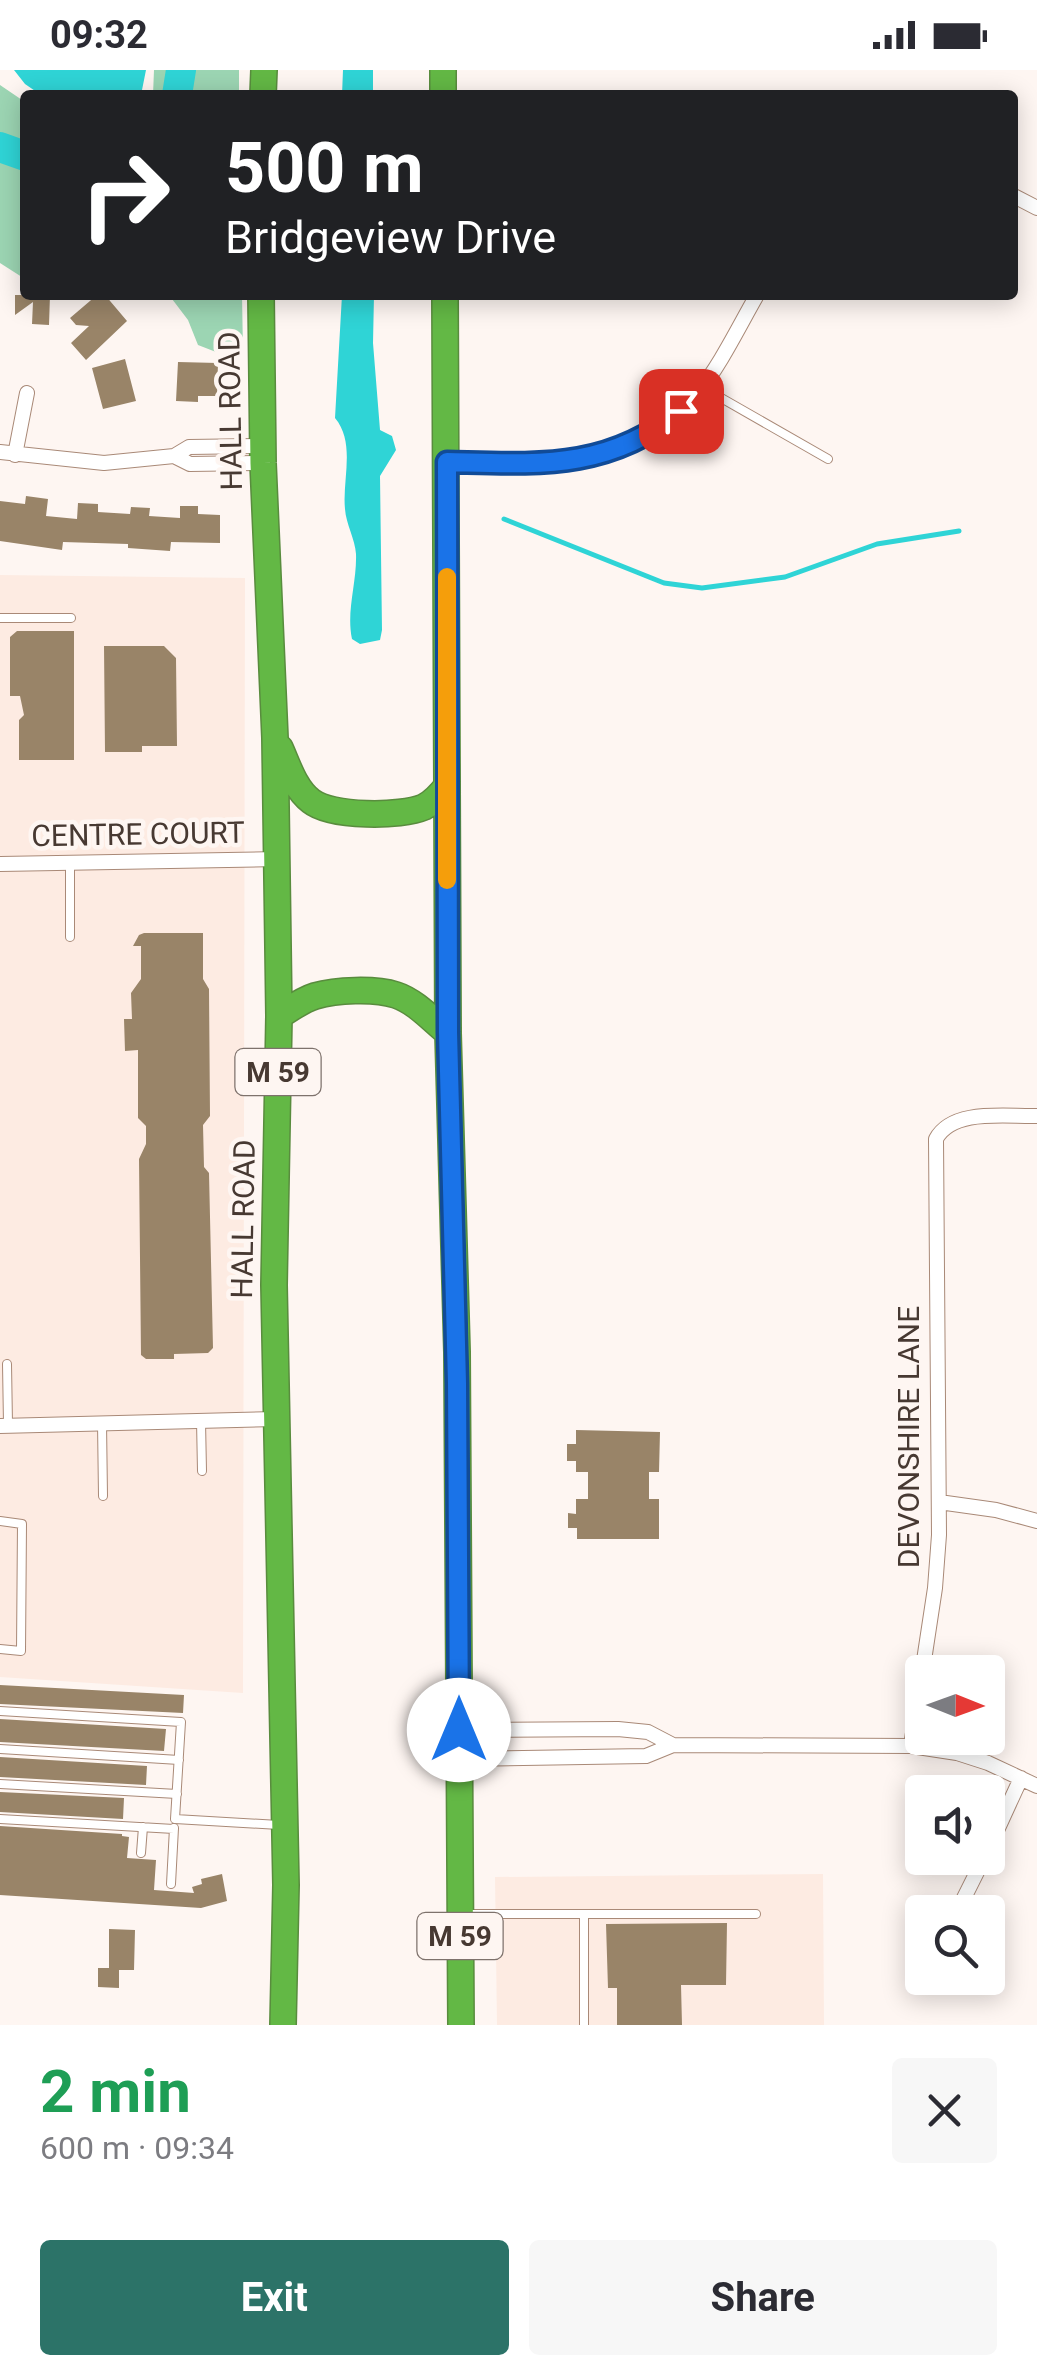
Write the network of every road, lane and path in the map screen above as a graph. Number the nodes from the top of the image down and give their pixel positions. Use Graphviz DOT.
graph roads {
  1 [pos="260,300"];
  2 [pos="445,300"];
  3 [pos="754,300"];
  4 [pos="702,387"];
  5 [pos="27,394"];
  6 [pos="8,454"];
  7 [pos="262,454"];
  8 [pos="828,459"];
  9 [pos="447,462"];
  10 [pos="0,618"];
  11 [pos="71,618"];
  12 [pos="275,738"];
  13 [pos="447,786"];
  14 [pos="277,859"];
  15 [pos="0,861"];
  16 [pos="70,862"];
  17 [pos="70,937"];
  18 [pos="279,1016"];
  19 [pos="448,1032"];
  20 [pos="1037,1116"];
  21 [pos="7,1364"];
  22 [pos="276,1419"];
  23 [pos="201,1420"];
  24 [pos="102,1423"];
  25 [pos="4,1426"];
  26 [pos="202,1471"];
  27 [pos="103,1496"];
  28 [pos="938,1502"];
  29 [pos="0,1521"];
  30 [pos="1037,1521"];
  31 [pos="0,1650"];
  32 [pos="924,1655"];
  33 [pos="0,1711"];
  34 [pos="597,1729"];
  35 [pos="459,1730"];
  36 [pos="673,1744"];
  37 [pos="905,1746"];
  38 [pos="0,1749"];
  39 [pos="963,1755"];
  40 [pos="597,1758"];
  41 [pos="179,1760"];
  42 [pos="460,1760"];
  43 [pos="1021,1778"];
  44 [pos="0,1784"];
  45 [pos="1037,1786"];
  46 [pos="177,1794"];
  47 [pos="1005,1813"];
  48 [pos="0,1819"];
  49 [pos="175,1824"];
  50 [pos="283,1825"];
  51 [pos="143,1827"];
  52 [pos="141,1852"];
  53 [pos="172,1884"];
  54 [pos="460,1914"];
  55 [pos="584,1914"];
  56 [pos="756,1914"];
  57 [pos="283,2025"];
  58 [pos="460,2025"];
  59 [pos="584,2025"];
  1 -- 7 [label="highway, HALL ROAD / M 59"];
  2 -- 9 [label="highway, M 59"];
  3 -- 4 [label="street"];
  4 -- 8 [label="lane"];
  4 -- 9 [label="street"];
  5 -- 6 [label="street"];
  6 -- 7 [label="street"];
  7 -- 12 [label="highway, HALL ROAD / M 59"];
  9 -- 13 [label="highway, M 59"];
  10 -- 11 [label="lane"];
  12 -- 13 [label="highway"];
  12 -- 14 [label="highway, HALL ROAD / M 59"];
  13 -- 19 [label="highway, M 59"];
  14 -- 16 [label="street, CENTRE COURT"];
  14 -- 18 [label="highway, HALL ROAD / M 59"];
  15 -- 16 [label="street, CENTRE COURT"];
  16 -- 17 [label="lane"];
  18 -- 19 [label="highway"];
  18 -- 22 [label="highway, HALL ROAD / M 59"];
  19 -- 35 [label="highway, M 59"];
  20 -- 28 [label="street, DEVONSHIRE LANE"];
  21 -- 25 [label="lane"];
  22 -- 23 [label="street"];
  22 -- 50 [label="highway, HALL ROAD / M 59"];
  23 -- 24 [label="street"];
  23 -- 26 [label="lane"];
  24 -- 25 [label="street"];
  24 -- 27 [label="lane"];
  28 -- 30 [label="street"];
  28 -- 32 [label="street, DEVONSHIRE LANE"];
  29 -- 31 [label="lane"];
  33 -- 41 [label="lane"];
  34 -- 35 [label="street"];
  34 -- 36 [label="street"];
  34 -- 40 [label="street"];
  35 -- 42 [label="highway, M 59"];
  36 -- 37 [label="street"];
  36 -- 40 [label="street"];
  38 -- 41 [label="lane"];
  39 -- 43 [label="street"];
  40 -- 42 [label="street"];
  41 -- 46 [label="lane"];
  42 -- 54 [label="highway, M 59"];
  43 -- 45 [label="street"];
  43 -- 47 [label="street"];
  44 -- 46 [label="lane"];
  46 -- 49 [label="lane"];
  48 -- 51 [label="lane"];
  49 -- 50 [label="lane"];
  49 -- 51 [label="lane"];
  49 -- 53 [label="lane"];
  50 -- 57 [label="highway, HALL ROAD / M 59"];
  51 -- 52 [label="lane"];
  54 -- 55 [label="lane"];
  54 -- 58 [label="highway, M 59"];
  55 -- 56 [label="lane"];
  55 -- 59 [label="lane"];
}
